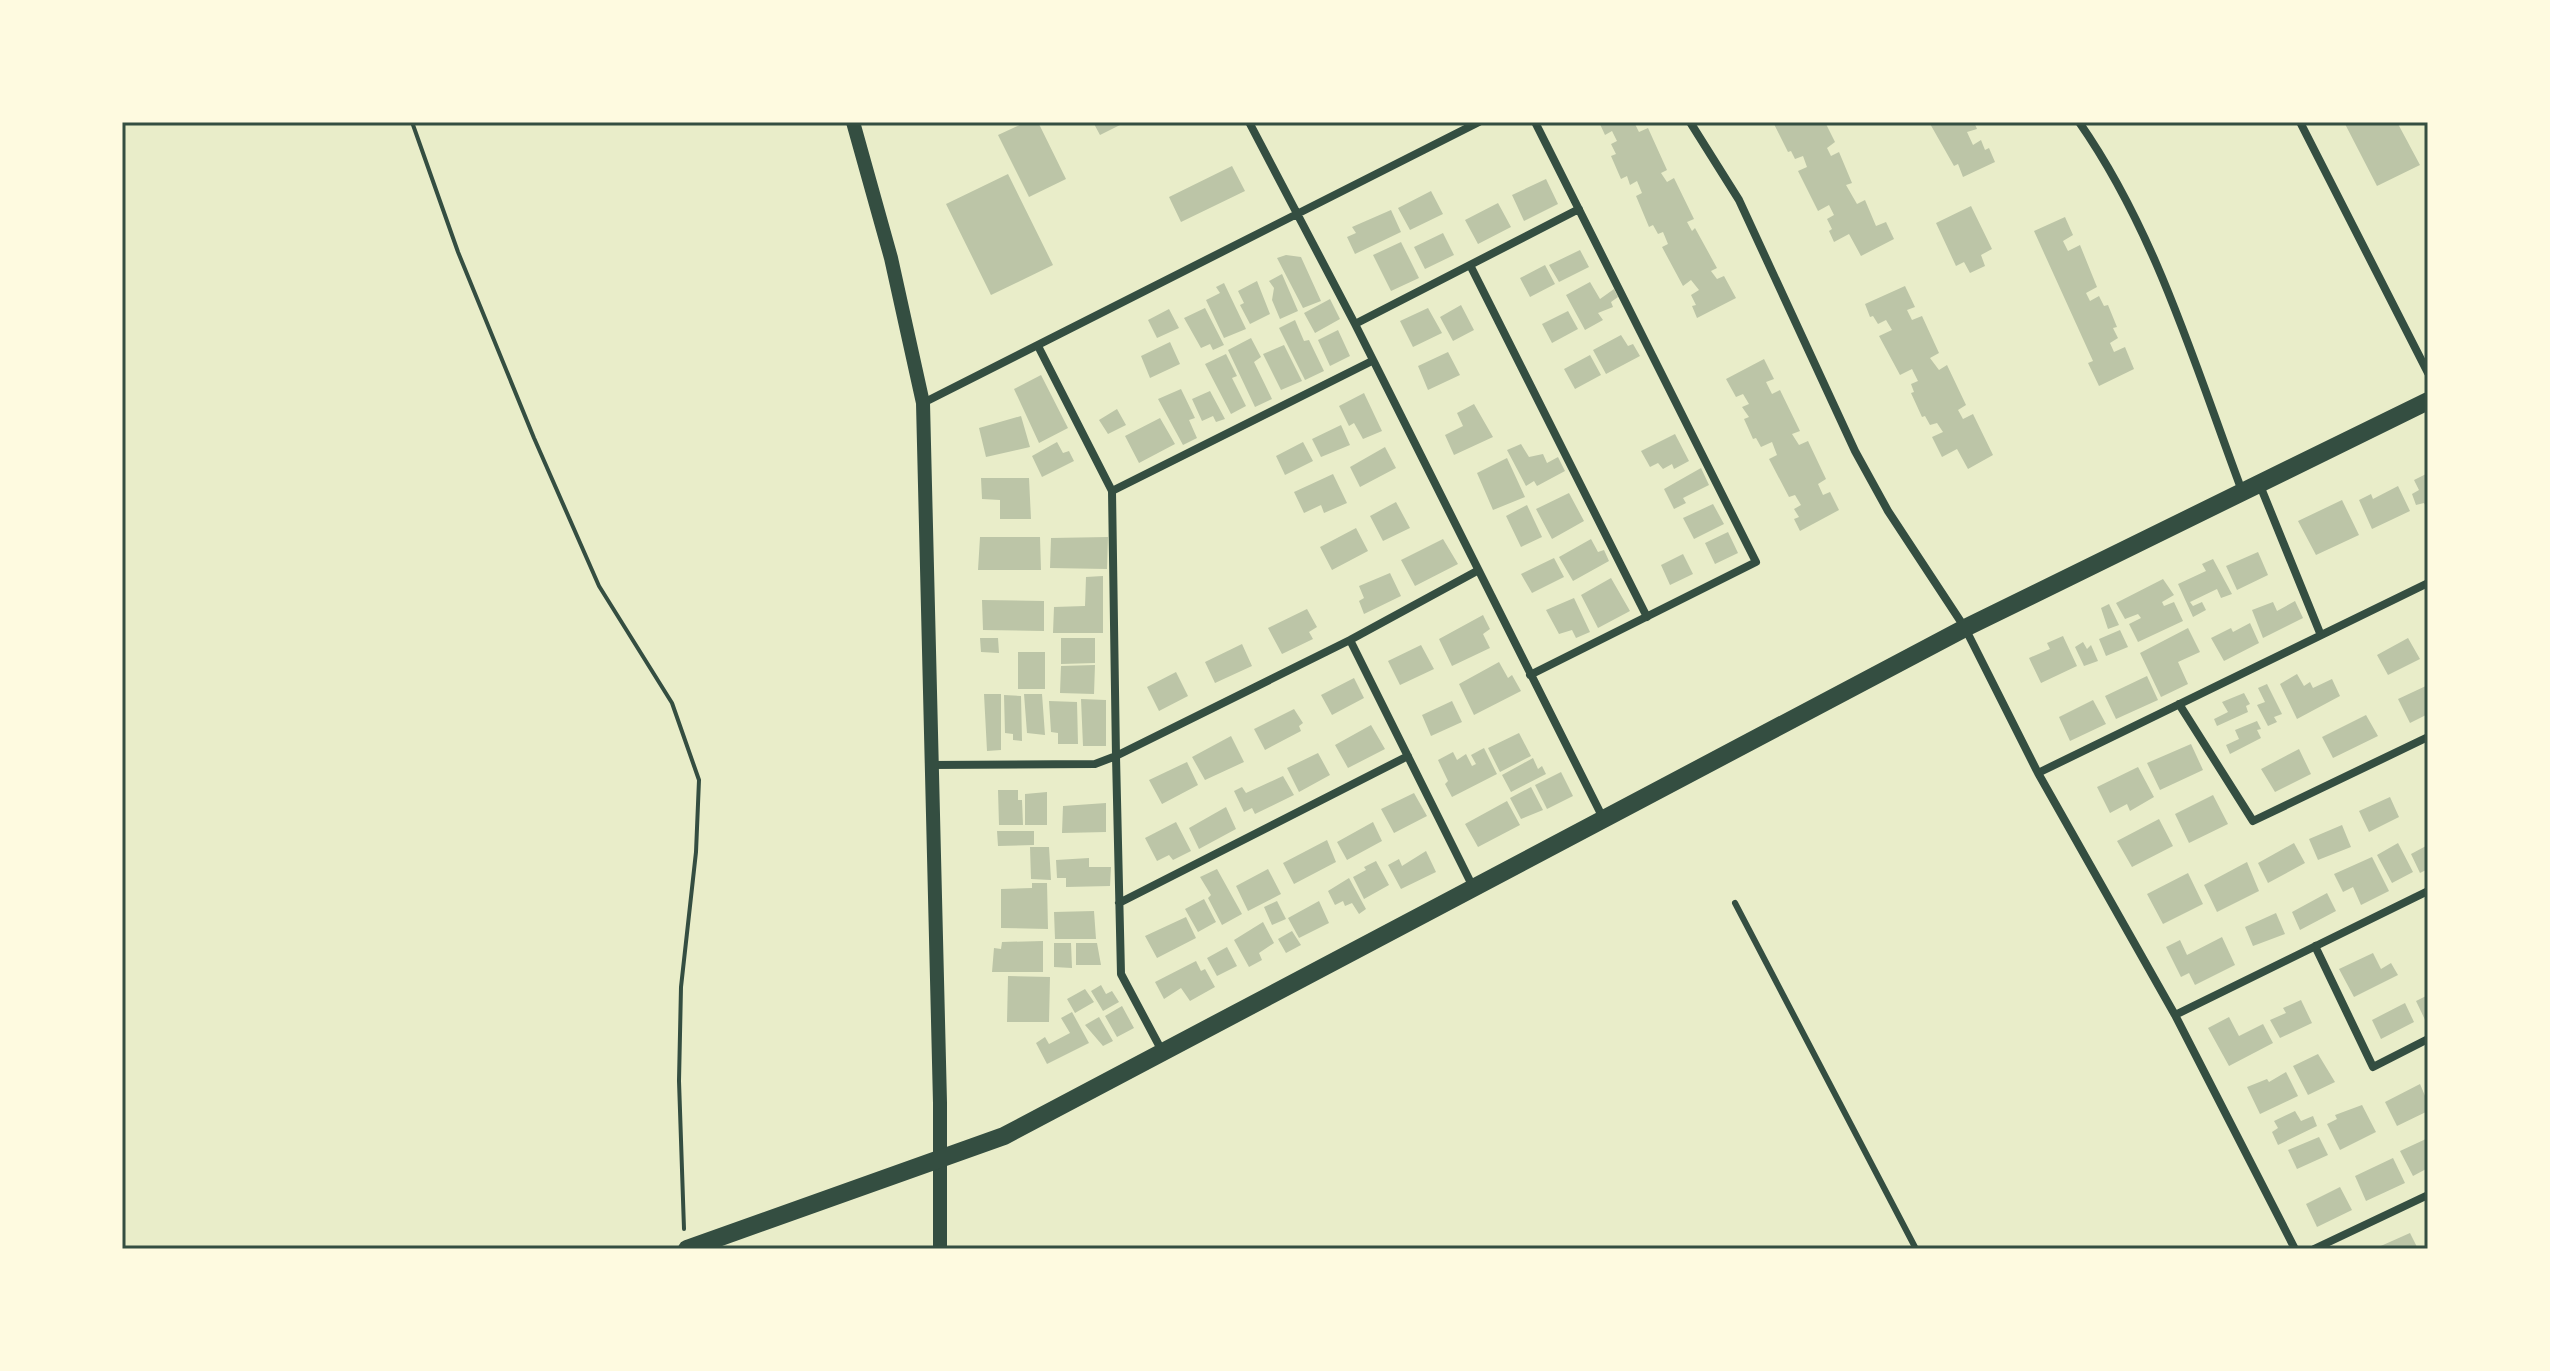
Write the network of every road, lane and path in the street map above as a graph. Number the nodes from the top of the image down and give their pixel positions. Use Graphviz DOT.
graph roads {
  1 [pos="412,122"];
  2 [pos="853,122"];
  3 [pos="1249,122"];
  4 [pos="1479,122"];
  5 [pos="1535,122"];
  6 [pos="1690,122"];
  7 [pos="2079,122"];
  8 [pos="2300,122"];
  9 [pos="1579,209"];
  10 [pos="1297,214"];
  11 [pos="1470,265"];
  12 [pos="1355,324"];
  13 [pos="1038,346"];
  14 [pos="1372,361"];
  15 [pos="2428,373"];
  16 [pos="2428,401"];
  17 [pos="923,403"];
  18 [pos="2250,487"];
  19 [pos="1112,491"];
  20 [pos="1477,571"];
  21 [pos="2428,583"];
  22 [pos="1647,617"];
  23 [pos="1965,628"];
  24 [pos="2320,633"];
  25 [pos="1350,640"];
  26 [pos="1530,675"];
  27 [pos="2179,704"];
  28 [pos="2428,737"];
  29 [pos="1116,756"];
  30 [pos="1408,756"];
  31 [pos="931,765"];
  32 [pos="2038,773"];
  33 [pos="1603,818"];
  34 [pos="1473,887"];
  35 [pos="2428,891"];
  36 [pos="1119,903"];
  37 [pos="1735,903"];
  38 [pos="2315,946"];
  39 [pos="2175,1015"];
  40 [pos="2428,1039"];
  41 [pos="1162,1051"];
  42 [pos="941,1157"];
  43 [pos="2428,1195"];
  44 [pos="684,1230"];
  45 [pos="687,1249"];
  46 [pos="940,1249"];
  47 [pos="1916,1249"];
  48 [pos="2295,1249"];
  49 [pos="2314,1249"];
  1 -- 44 [label="path"];
  2 -- 17 [label="street"];
  3 -- 10 [label="street"];
  4 -- 10 [label="street"];
  5 -- 9 [label="street"];
  6 -- 23 [label="street"];
  7 -- 18 [label="street"];
  8 -- 15 [label="street"];
  9 -- 11 [label="street"];
  9 -- 22 [label="street"];
  10 -- 12 [label="street"];
  10 -- 13 [label="street"];
  11 -- 12 [label="street"];
  11 -- 22 [label="street"];
  12 -- 14 [label="street"];
  13 -- 17 [label="street"];
  13 -- 19 [label="street"];
  14 -- 19 [label="street"];
  14 -- 20 [label="street"];
  16 -- 18 [label="main road"];
  17 -- 31 [label="street"];
  18 -- 23 [label="main road"];
  18 -- 24 [label="street"];
  19 -- 29 [label="street"];
  20 -- 25 [label="street"];
  20 -- 26 [label="street"];
  21 -- 24 [label="street"];
  22 -- 26 [label="street"];
  23 -- 32 [label="street"];
  23 -- 33 [label="main road"];
  24 -- 27 [label="street"];
  25 -- 29 [label="street"];
  25 -- 30 [label="street"];
  26 -- 33 [label="street"];
  27 -- 28 [label="street"];
  27 -- 32 [label="street"];
  29 -- 31 [label="street"];
  29 -- 36 [label="street"];
  30 -- 34 [label="street"];
  30 -- 36 [label="street"];
  31 -- 42 [label="street"];
  32 -- 39 [label="street"];
  33 -- 34 [label="main road"];
  34 -- 41 [label="main road"];
  35 -- 38 [label="street"];
  36 -- 41 [label="street"];
  37 -- 47 [label="lane"];
  38 -- 39 [label="street"];
  38 -- 40 [label="street"];
  39 -- 48 [label="street"];
  41 -- 42 [label="main road"];
  42 -- 45 [label="main road"];
  42 -- 46 [label="street"];
  43 -- 49 [label="street"];
}
